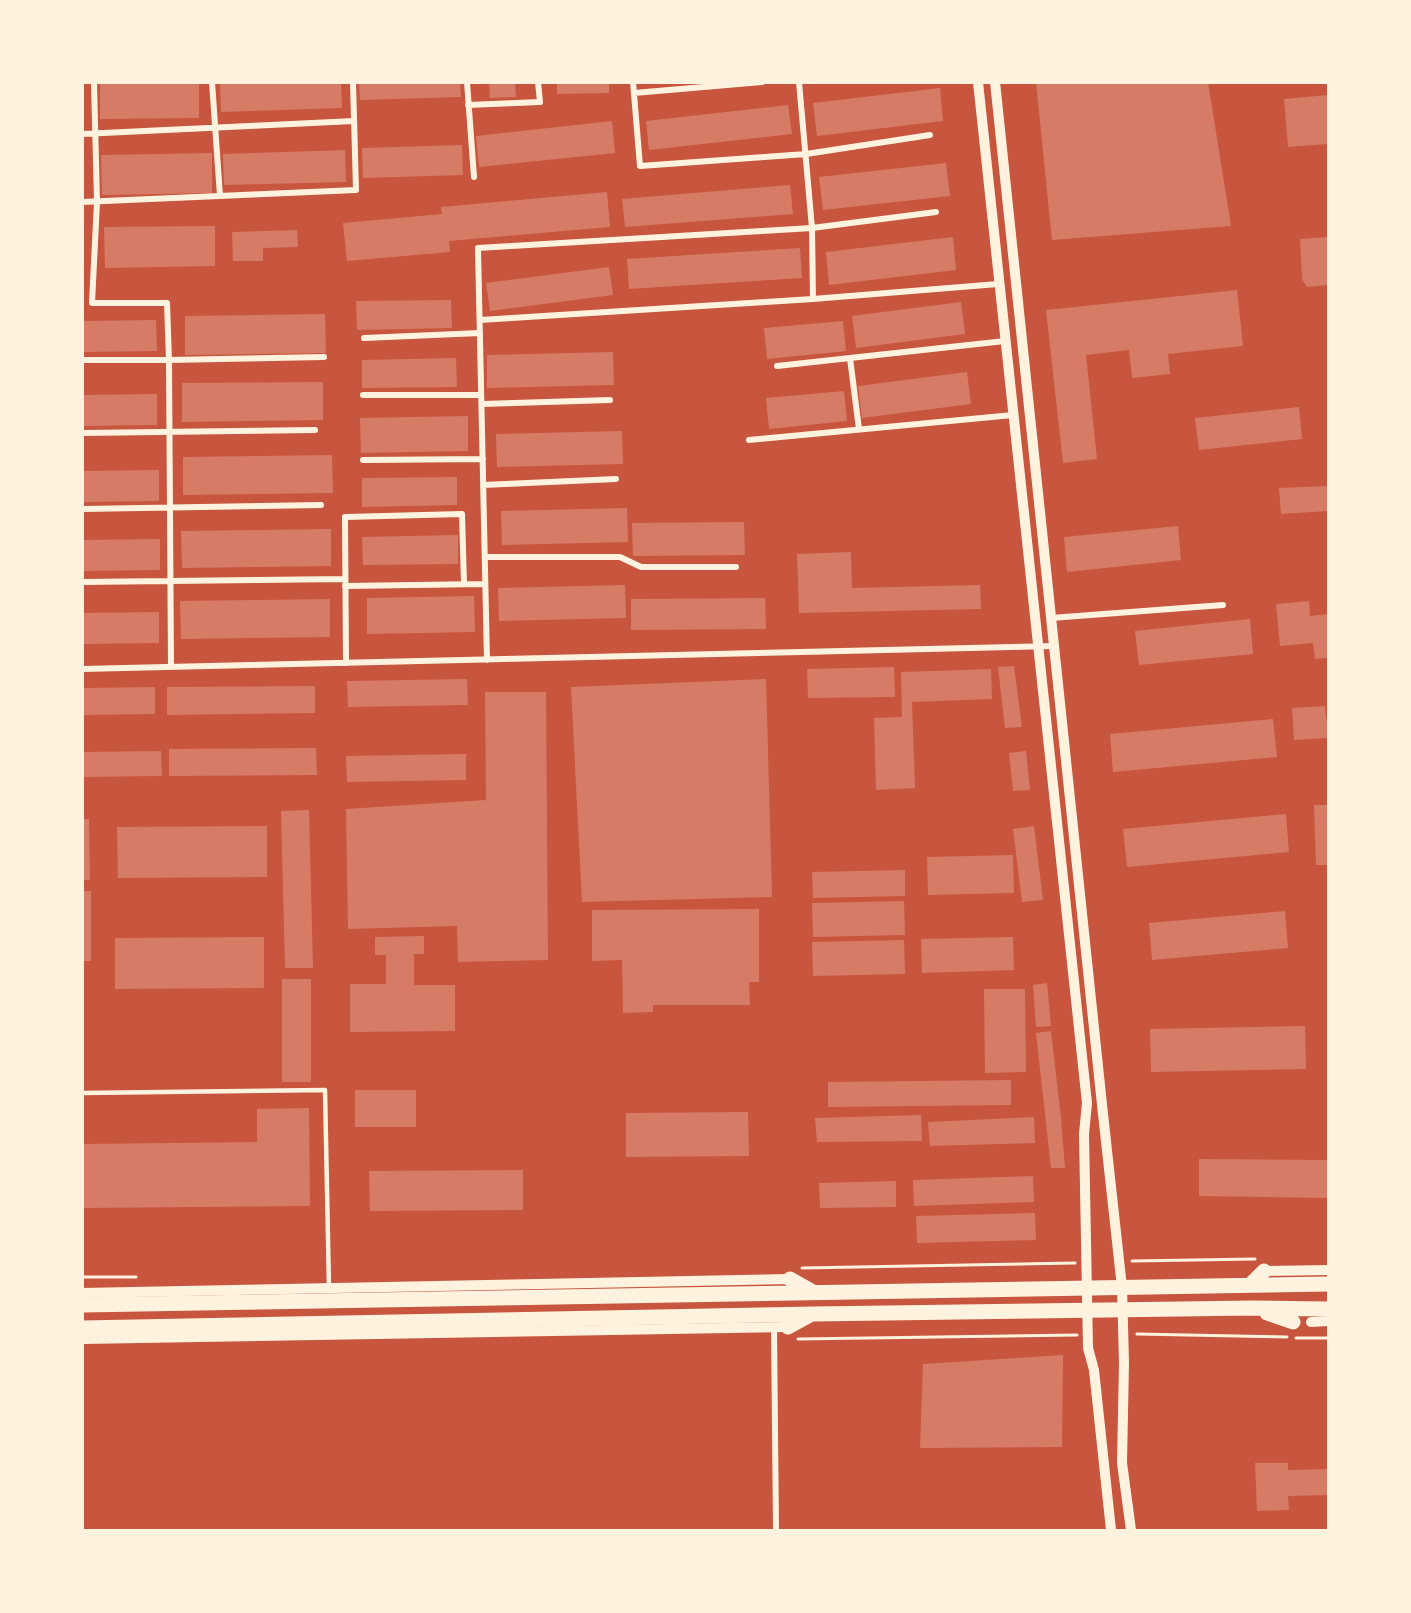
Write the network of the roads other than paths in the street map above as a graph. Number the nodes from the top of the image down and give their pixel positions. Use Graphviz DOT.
graph roads {
  1 [pos="94,82"];
  2 [pos="212,82"];
  3 [pos="353,82"];
  4 [pos="467,82"];
  5 [pos="538,82"];
  6 [pos="633,82"];
  7 [pos="762,82"];
  8 [pos="799,82"];
  9 [pos="978,82"];
  10 [pos="995,82"];
  11 [pos="634,93"];
  12 [pos="468,105"];
  13 [pos="354,121"];
  14 [pos="216,128"];
  15 [pos="82,134"];
  16 [pos="95,134"];
  17 [pos="930,135"];
  18 [pos="806,154"];
  19 [pos="474,177"];
  20 [pos="220,196"];
  21 [pos="82,202"];
  22 [pos="97,202"];
  23 [pos="936,212"];
  24 [pos="812,228"];
  25 [pos="998,284"];
  26 [pos="813,299"];
  27 [pos="92,303"];
  28 [pos="82,304"];
  29 [pos="480,320"];
  30 [pos="480,333"];
  31 [pos="364,338"];
  32 [pos="1005,341"];
  33 [pos="324,357"];
  34 [pos="850,358"];
  35 [pos="82,360"];
  36 [pos="169,360"];
  37 [pos="777,366"];
  38 [pos="363,395"];
  39 [pos="481,395"];
  40 [pos="610,400"];
  41 [pos="482,404"];
  42 [pos="1013,415"];
  43 [pos="859,429"];
  44 [pos="315,430"];
  45 [pos="170,432"];
  46 [pos="82,433"];
  47 [pos="749,440"];
  48 [pos="483,459"];
  49 [pos="363,460"];
  50 [pos="616,479"];
  51 [pos="483,485"];
  52 [pos="321,505"];
  53 [pos="170,507"];
  54 [pos="82,509"];
  55 [pos="485,557"];
  56 [pos="736,567"];
  57 [pos="170,581"];
  58 [pos="82,582"];
  59 [pos="345,582"];
  60 [pos="464,584"];
  61 [pos="485,584"];
  62 [pos="1223,605"];
  63 [pos="1051,618"];
  64 [pos="1054,646"];
  65 [pos="1038,647"];
  66 [pos="487,660"];
  67 [pos="346,663"];
  68 [pos="171,667"];
  69 [pos="82,669"];
  70 [pos="82,1093"];
  71 [pos="1329,1270"];
  72 [pos="1264,1271"];
  73 [pos="790,1279"];
  74 [pos="1329,1284"];
  75 [pos="1250,1285"];
  76 [pos="1122,1287"];
  77 [pos="329,1288"];
  78 [pos="1086,1288"];
  79 [pos="813,1292"];
  80 [pos="82,1293"];
  81 [pos="82,1305"];
  82 [pos="1253,1308"];
  83 [pos="1123,1309"];
  84 [pos="1329,1309"];
  85 [pos="1087,1310"];
  86 [pos="813,1314"];
  87 [pos="1329,1321"];
  88 [pos="1293,1322"];
  89 [pos="1311,1322"];
  90 [pos="781,1327"];
  91 [pos="82,1328"];
  92 [pos="82,1339"];
  93 [pos="776,1530"];
  94 [pos="1111,1530"];
  95 [pos="1131,1530"];
  1 -- 16 [label="street"];
  2 -- 14 [label="street"];
  3 -- 13 [label="street"];
  4 -- 12 [label="street"];
  5 -- 12 [label="street"];
  6 -- 11 [label="street"];
  7 -- 11 [label="street"];
  8 -- 18 [label="street"];
  9 -- 25 [label="street"];
  10 -- 63 [label="street"];
  11 -- 18 [label="street"];
  12 -- 19 [label="street"];
  13 -- 14 [label="street"];
  13 -- 20 [label="street"];
  14 -- 16 [label="street"];
  14 -- 20 [label="street"];
  15 -- 16 [label="street"];
  16 -- 22 [label="street"];
  17 -- 18 [label="street"];
  18 -- 24 [label="street"];
  20 -- 22 [label="street"];
  21 -- 22 [label="street"];
  22 -- 27 [label="street"];
  23 -- 24 [label="street"];
  24 -- 26 [label="street"];
  24 -- 29 [label="street"];
  25 -- 26 [label="street"];
  25 -- 32 [label="street"];
  26 -- 29 [label="street"];
  27 -- 28 [label="street"];
  27 -- 36 [label="street"];
  29 -- 30 [label="street"];
  30 -- 31 [label="street"];
  30 -- 39 [label="street"];
  32 -- 34 [label="street"];
  32 -- 42 [label="street"];
  33 -- 36 [label="street"];
  34 -- 37 [label="street"];
  34 -- 43 [label="street"];
  35 -- 36 [label="street"];
  36 -- 45 [label="street"];
  38 -- 39 [label="street"];
  39 -- 41 [label="street"];
  40 -- 41 [label="street"];
  41 -- 48 [label="street"];
  42 -- 43 [label="street"];
  42 -- 65 [label="street"];
  43 -- 47 [label="street"];
  44 -- 45 [label="street"];
  45 -- 46 [label="street"];
  45 -- 53 [label="street"];
  48 -- 49 [label="street"];
  48 -- 51 [label="street"];
  50 -- 51 [label="street"];
  51 -- 55 [label="street"];
  52 -- 53 [label="street"];
  53 -- 54 [label="street"];
  53 -- 57 [label="street"];
  55 -- 56 [label="street"];
  55 -- 61 [label="street"];
  57 -- 58 [label="street"];
  57 -- 59 [label="street"];
  57 -- 68 [label="street"];
  59 -- 60 [label="street"];
  59 -- 60 [label="street"];
  59 -- 67 [label="street"];
  60 -- 61 [label="street"];
  61 -- 66 [label="street"];
  62 -- 63 [label="street"];
  63 -- 64 [label="street"];
  64 -- 65 [label="street"];
  64 -- 76 [label="street"];
  65 -- 66 [label="street"];
  65 -- 78 [label="street"];
  66 -- 67 [label="street"];
  67 -- 68 [label="street"];
  68 -- 69 [label="street"];
  70 -- 77 [label="lane"];
  71 -- 72 [label="street"];
  72 -- 75 [label="main road"];
  73 -- 77 [label="street"];
  73 -- 79 [label="main road"];
  74 -- 75 [label="main road"];
  75 -- 76 [label="main road"];
  76 -- 78 [label="main road"];
  76 -- 83 [label="street"];
  77 -- 80 [label="street"];
  78 -- 79 [label="main road"];
  78 -- 85 [label="street"];
  79 -- 81 [label="main road"];
  82 -- 83 [label="main road"];
  82 -- 84 [label="main road"];
  82 -- 88 [label="main road"];
  83 -- 85 [label="main road"];
  83 -- 95 [label="street"];
  85 -- 86 [label="main road"];
  85 -- 94 [label="street"];
  86 -- 90 [label="main road"];
  86 -- 91 [label="main road"];
  87 -- 89 [label="street"];
  88 -- 89 [label="lane"];
  90 -- 92 [label="street"];
  90 -- 93 [label="street"];
}
